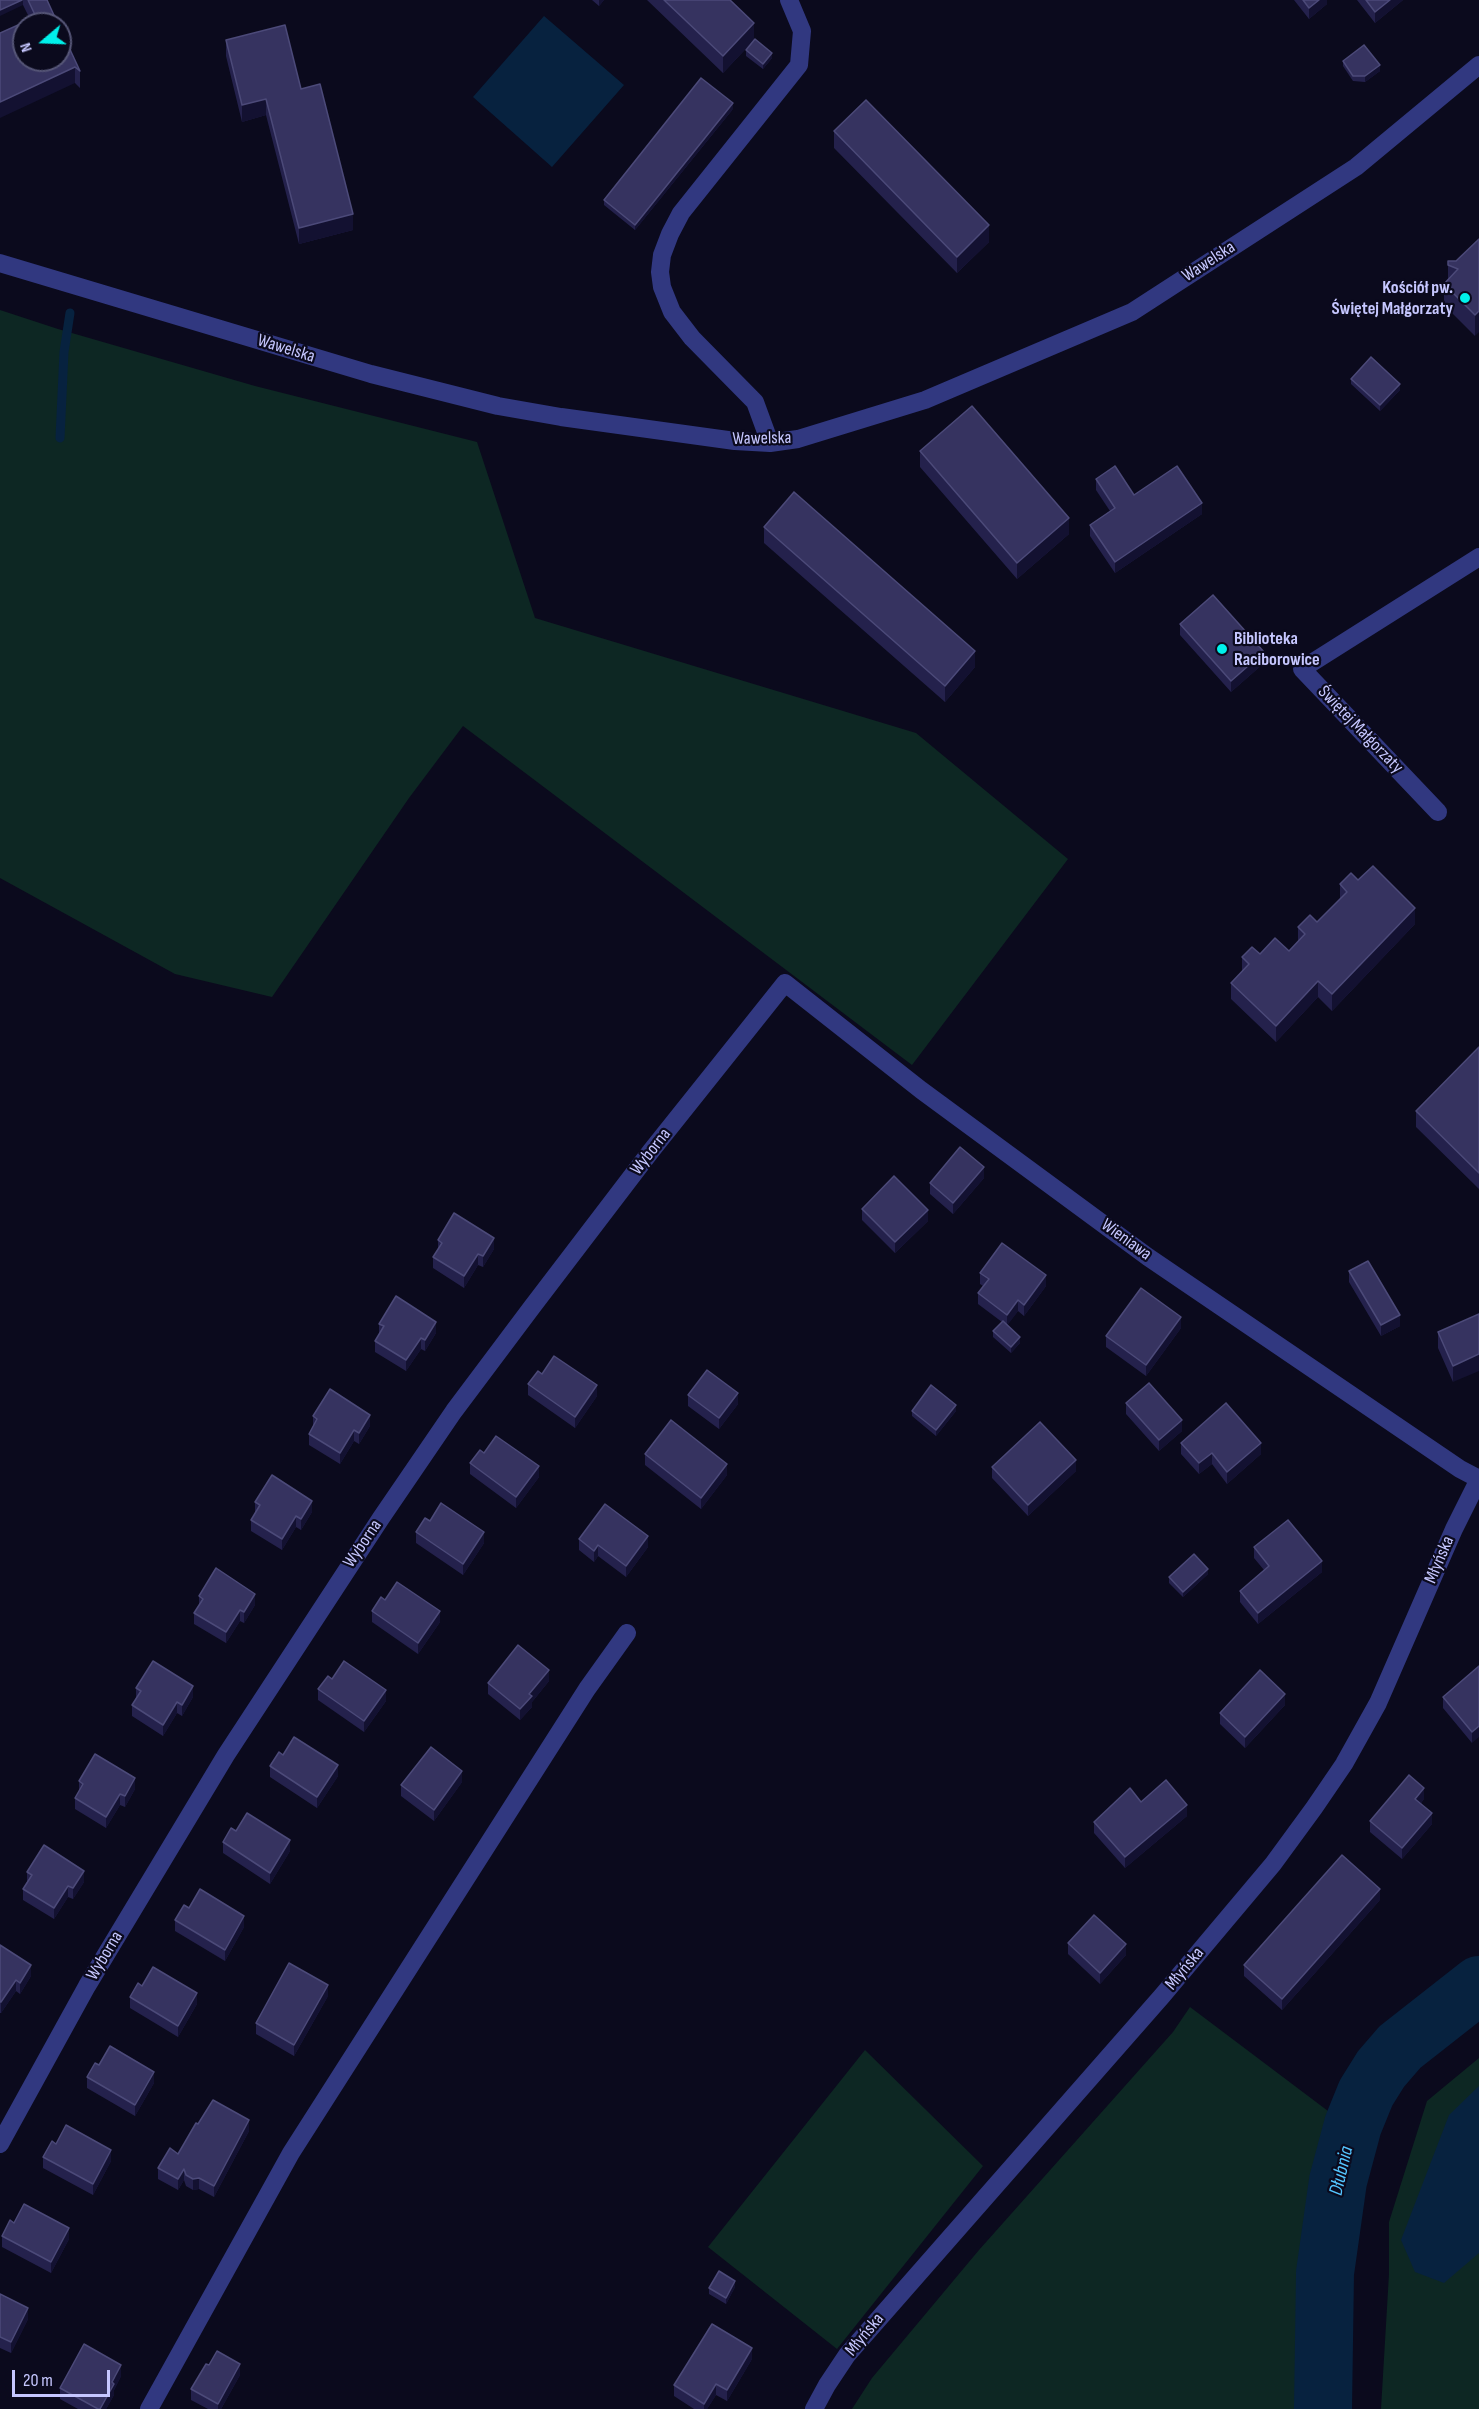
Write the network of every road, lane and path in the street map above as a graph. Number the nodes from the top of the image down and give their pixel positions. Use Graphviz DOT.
graph roads {
  1 [pos="789,0"];
  2 [pos="1479,64"];
  3 [pos="0,263"];
  4 [pos="770,443"];
  5 [pos="1479,557"];
  6 [pos="1438,812"];
  7 [pos="785,984"];
  8 [pos="1479,1479"];
  9 [pos="627,1633"];
  10 [pos="0,2144"];
  11 [pos="149,2409"];
  12 [pos="814,2409"];
  1 -- 4 [label="street"];
  2 -- 4 [label="street, Wawelska"];
  3 -- 4 [label="street, Wawelska"];
  5 -- 6 [label="street, Świętej Małgorzaty"];
  7 -- 8 [label="street, Wieniawa"];
  7 -- 10 [label="street, Wyborna"];
  8 -- 12 [label="street, Młyńska"];
  9 -- 11 [label="street"];
}
